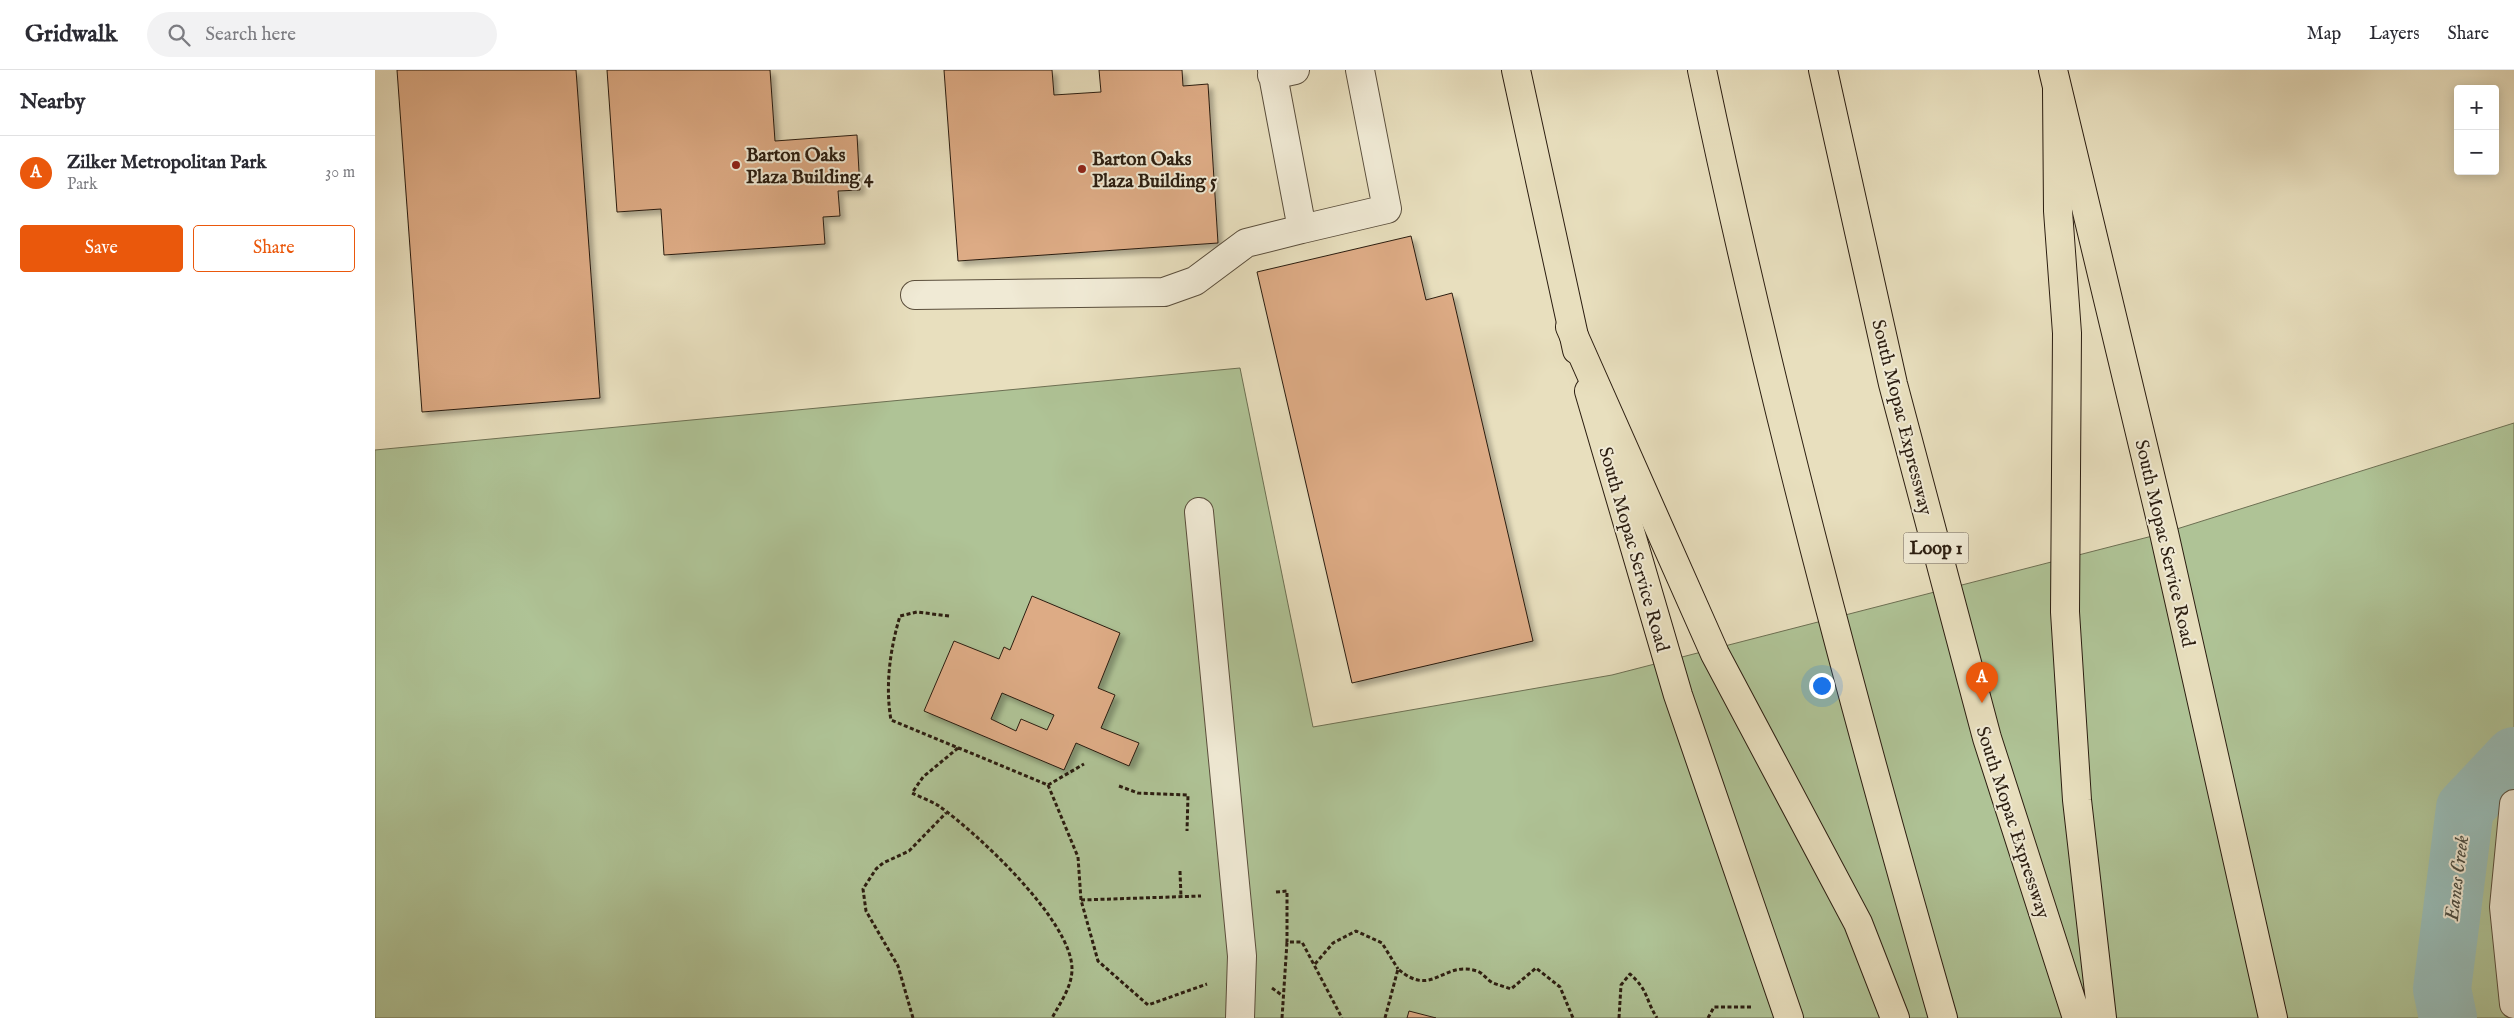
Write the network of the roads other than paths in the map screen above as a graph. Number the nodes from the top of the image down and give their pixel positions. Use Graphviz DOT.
graph roads {
  1 [pos="1360,70"];
  2 [pos="1516,70"];
  3 [pos="1702,70"];
  4 [pos="1823,70"];
  5 [pos="1280,72"];
  6 [pos="2055,80"];
  7 [pos="1302,229"];
  8 [pos="915,295"];
  9 [pos="1570,327"];
  10 [pos="1199,512"];
  11 [pos="2514,804"];
  12 [pos="2514,1004"];
  13 [pos="1240,1018"];
  14 [pos="1789,1018"];
  15 [pos="1895,1018"];
  16 [pos="1943,1018"];
  17 [pos="2077,1018"];
  18 [pos="2102,1018"];
  19 [pos="2273,1018"];
  1 -- 7 [label="lane"];
  2 -- 9 [label="main road, South Mopac Service Road"];
  3 -- 16 [label="main road"];
  4 -- 17 [label="main road, South Mopac Expressway / Loop 1"];
  5 -- 7 [label="lane"];
  6 -- 18 [label="main road"];
  6 -- 19 [label="main road, South Mopac Service Road"];
  7 -- 8 [label="lane"];
  9 -- 14 [label="main road, South Mopac Service Road"];
  9 -- 15 [label="main road"];
  10 -- 13 [label="lane"];
  11 -- 12 [label="lane"];
}
